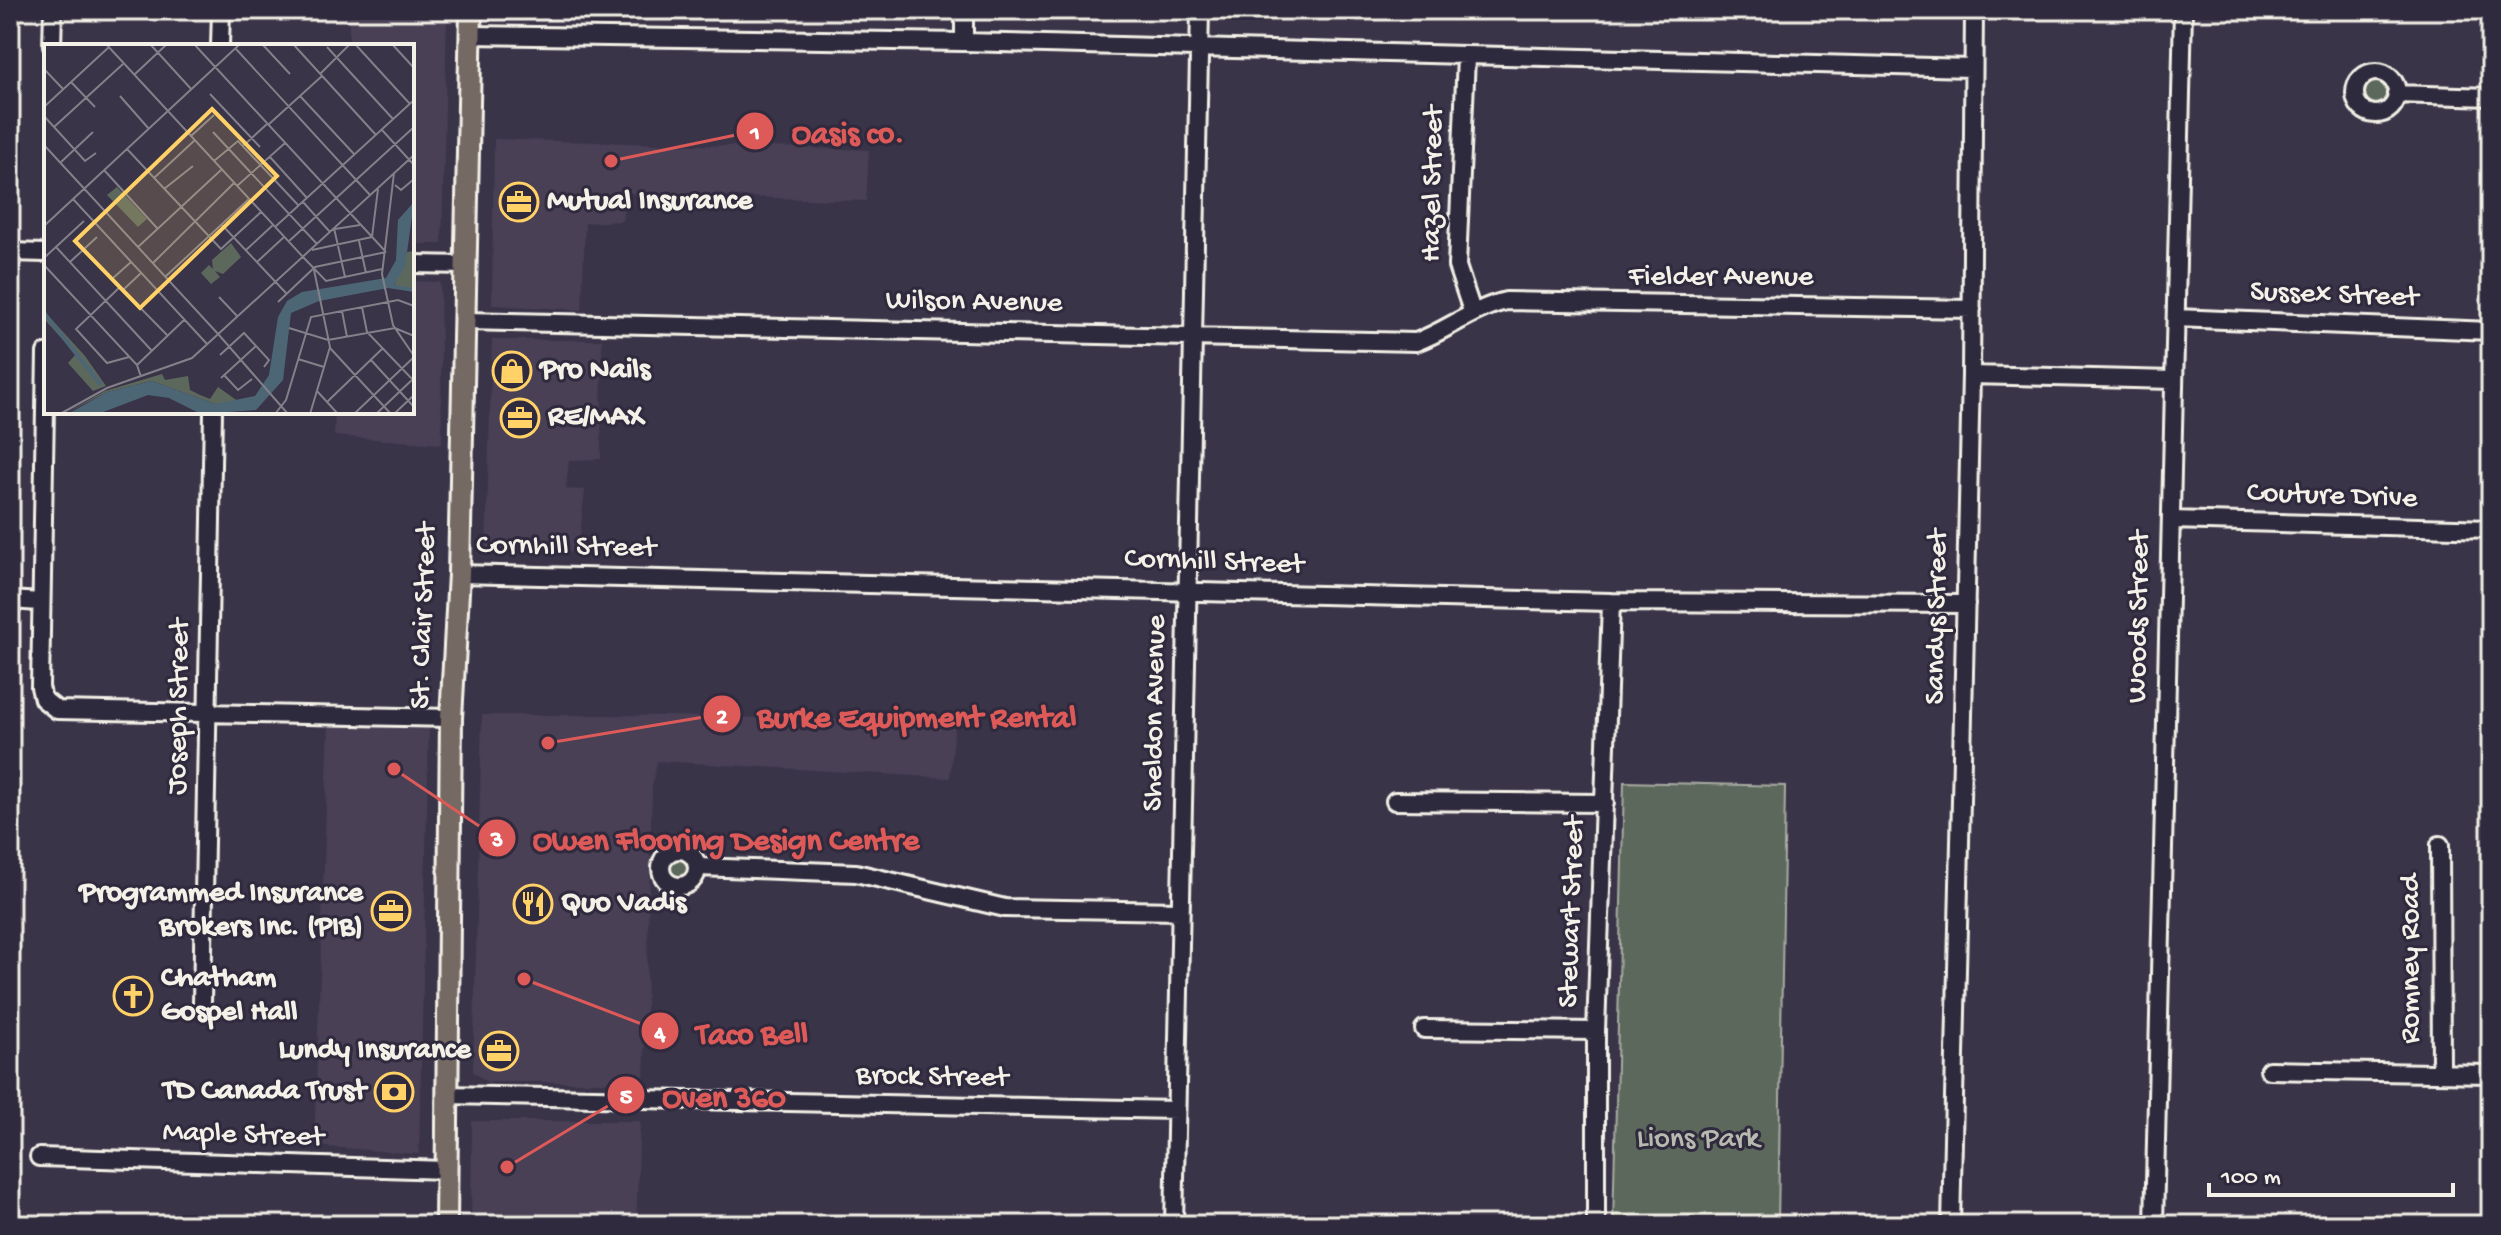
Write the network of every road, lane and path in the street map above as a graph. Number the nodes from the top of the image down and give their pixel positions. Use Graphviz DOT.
graph roads {
  1 [pos="53,10"];
  2 [pos="221,10"];
  3 [pos="471,10"];
  4 [pos="964,10"];
  5 [pos="1200,10"];
  6 [pos="1974,10"];
  7 [pos="2183,10"];
  8 [pos="470,35"];
  9 [pos="964,42"];
  10 [pos="52,44"];
  11 [pos="220,44"];
  12 [pos="1199,50"];
  13 [pos="1466,57"];
  14 [pos="1971,68"];
  15 [pos="2396,94"];
  16 [pos="2491,97"];
  17 [pos="10,252"];
  18 [pos="44,253"];
  19 [pos="414,264"];
  20 [pos="467,265"];
  21 [pos="1972,309"];
  22 [pos="1472,311"];
  23 [pos="2176,318"];
  24 [pos="466,321"];
  25 [pos="2491,331"];
  26 [pos="1193,335"];
  27 [pos="1971,375"];
  28 [pos="2173,380"];
  29 [pos="45,414"];
  30 [pos="213,414"];
  31 [pos="2171,520"];
  32 [pos="2491,529"];
  33 [pos="459,574"];
  34 [pos="1187,590"];
  35 [pos="10,600"];
  36 [pos="40,602"];
  37 [pos="1611,602"];
  38 [pos="1966,604"];
  39 [pos="207,713"];
  40 [pos="451,718"];
  41 [pos="1395,801"];
  42 [pos="1605,803"];
  43 [pos="2440,845"];
  44 [pos="698,867"];
  45 [pos="1180,911"];
  46 [pos="202,1003"];
  47 [pos="1424,1029"];
  48 [pos="1596,1031"];
  49 [pos="2269,1070"];
  50 [pos="2441,1072"];
  51 [pos="2491,1074"];
  52 [pos="447,1095"];
  53 [pos="1176,1110"];
  54 [pos="39,1157"];
  55 [pos="445,1170"];
  56 [pos="446,1225"];
  57 [pos="1174,1225"];
  58 [pos="1596,1225"];
  59 [pos="1951,1225"];
  60 [pos="2154,1225"];
  1 -- 10 [label="street"];
  2 -- 11 [label="street"];
  3 -- 8 [label="main road, St. Clair Street"];
  4 -- 9 [label="street"];
  5 -- 12 [label="street, Sheldon Avenue"];
  6 -- 14 [label="street, Sandys Street"];
  7 -- 23 [label="street, Woods Street"];
  8 -- 9 [label="street"];
  8 -- 20 [label="main road, St. Clair Street"];
  9 -- 12 [label="street"];
  12 -- 13 [label="street"];
  12 -- 26 [label="street, Sheldon Avenue"];
  13 -- 14 [label="street"];
  13 -- 22 [label="street, Hazel Street"];
  14 -- 21 [label="street, Sandys Street"];
  15 -- 16 [label="street"];
  17 -- 18 [label="street"];
  19 -- 20 [label="street"];
  20 -- 24 [label="main road, St. Clair Street"];
  21 -- 22 [label="street, Fielder Avenue"];
  21 -- 27 [label="street, Sandys Street"];
  22 -- 26 [label="street, Wilson Avenue"];
  23 -- 25 [label="street, Sussex Street"];
  23 -- 28 [label="street, Woods Street"];
  24 -- 26 [label="street, Wilson Avenue"];
  24 -- 33 [label="main road, St. Clair Street"];
  26 -- 34 [label="street, Sheldon Avenue"];
  27 -- 28 [label="street"];
  27 -- 38 [label="street, Sandys Street"];
  28 -- 31 [label="street, Woods Street"];
  29 -- 36 [label="street"];
  30 -- 39 [label="street, Joseph Street"];
  31 -- 32 [label="street, Couture Drive"];
  31 -- 60 [label="street, Woods Street"];
  33 -- 34 [label="street, Cornhill Street"];
  33 -- 40 [label="main road, St. Clair Street"];
  34 -- 37 [label="street, Cornhill Street"];
  34 -- 45 [label="street, Sheldon Avenue"];
  35 -- 36 [label="street"];
  36 -- 39 [label="street"];
  37 -- 38 [label="street, Cornhill Street"];
  37 -- 42 [label="street, Stewart Street"];
  38 -- 59 [label="street, Sandys Street"];
  39 -- 40 [label="street"];
  39 -- 46 [label="street, Joseph Street"];
  40 -- 52 [label="main road, St. Clair Street"];
  41 -- 42 [label="street"];
  42 -- 48 [label="street, Stewart Street"];
  43 -- 50 [label="street, Romney Road"];
  44 -- 45 [label="street"];
  45 -- 53 [label="street, Sheldon Avenue"];
  47 -- 48 [label="street"];
  48 -- 58 [label="street, Stewart Street"];
  49 -- 50 [label="street"];
  50 -- 51 [label="street"];
  52 -- 53 [label="street, Brock Street"];
  52 -- 55 [label="main road, St. Clair Street"];
  53 -- 57 [label="street, Sheldon Avenue"];
  54 -- 55 [label="street, Maple Street"];
  55 -- 56 [label="main road, St. Clair Street"];
}
